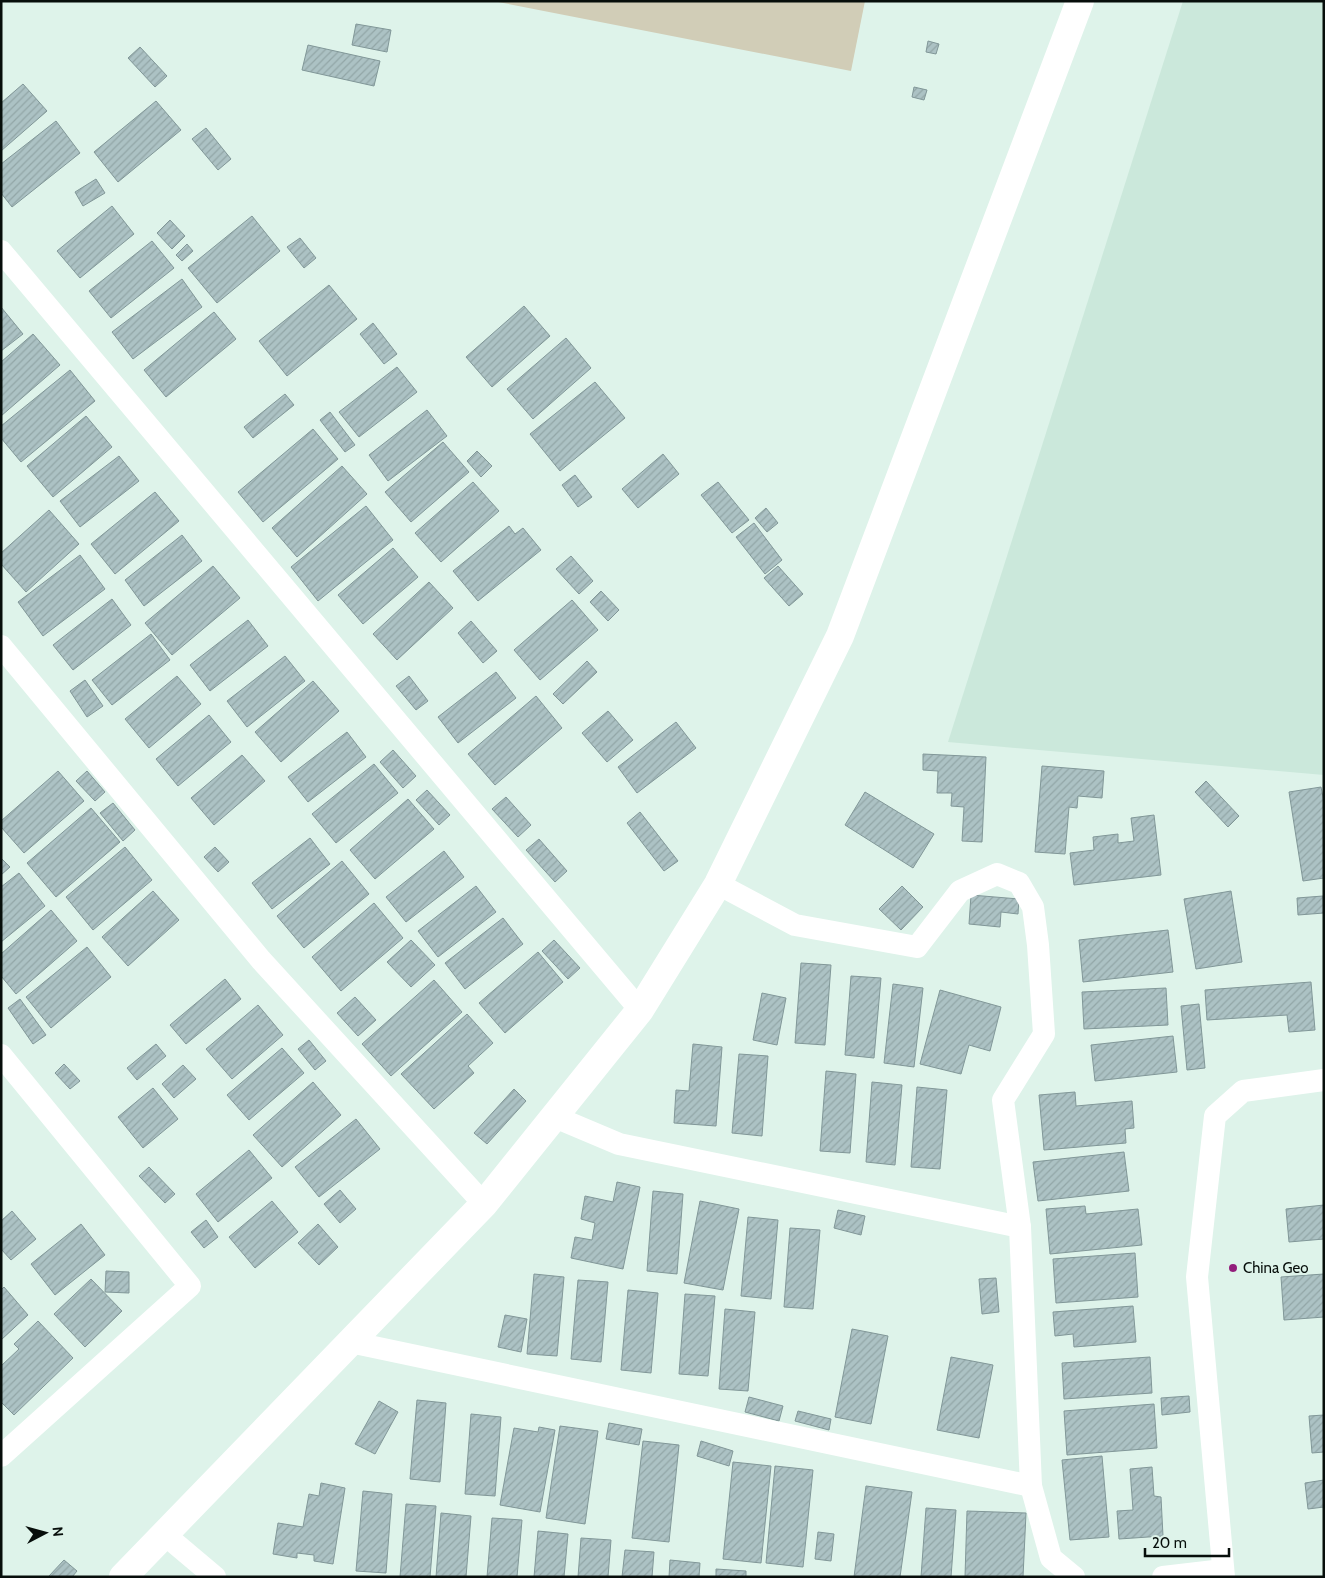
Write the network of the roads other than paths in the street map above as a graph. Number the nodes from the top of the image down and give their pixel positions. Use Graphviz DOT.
graph roads {
  1 [pos="1080,1"];
  2 [pos="1,251"];
  3 [pos="1,646"];
  4 [pos="718,884"];
  5 [pos="640,1010"];
  6 [pos="1,1055"];
  7 [pos="1324,1080"];
  8 [pos="555,1117"];
  9 [pos="484,1204"];
  10 [pos="1020,1227"];
  11 [pos="350,1342"];
  12 [pos="1,1456"];
  13 [pos="1031,1486"];
  14 [pos="164,1534"];
  15 [pos="1223,1573"];
  16 [pos="123,1577"];
  17 [pos="215,1577"];
  18 [pos="1074,1577"];
  19 [pos="1163,1577"];
  1 -- 4 [label="street"];
  2 -- 5 [label="street"];
  3 -- 9 [label="street"];
  4 -- 5 [label="street"];
  4 -- 10 [label="street"];
  5 -- 8 [label="street"];
  6 -- 12 [label="street"];
  7 -- 15 [label="street"];
  8 -- 9 [label="street"];
  8 -- 10 [label="street"];
  9 -- 11 [label="street"];
  10 -- 13 [label="street"];
  11 -- 13 [label="street"];
  11 -- 14 [label="street"];
  13 -- 18 [label="street"];
  14 -- 16 [label="street"];
  14 -- 17 [label="street"];
  15 -- 19 [label="street"];
}
